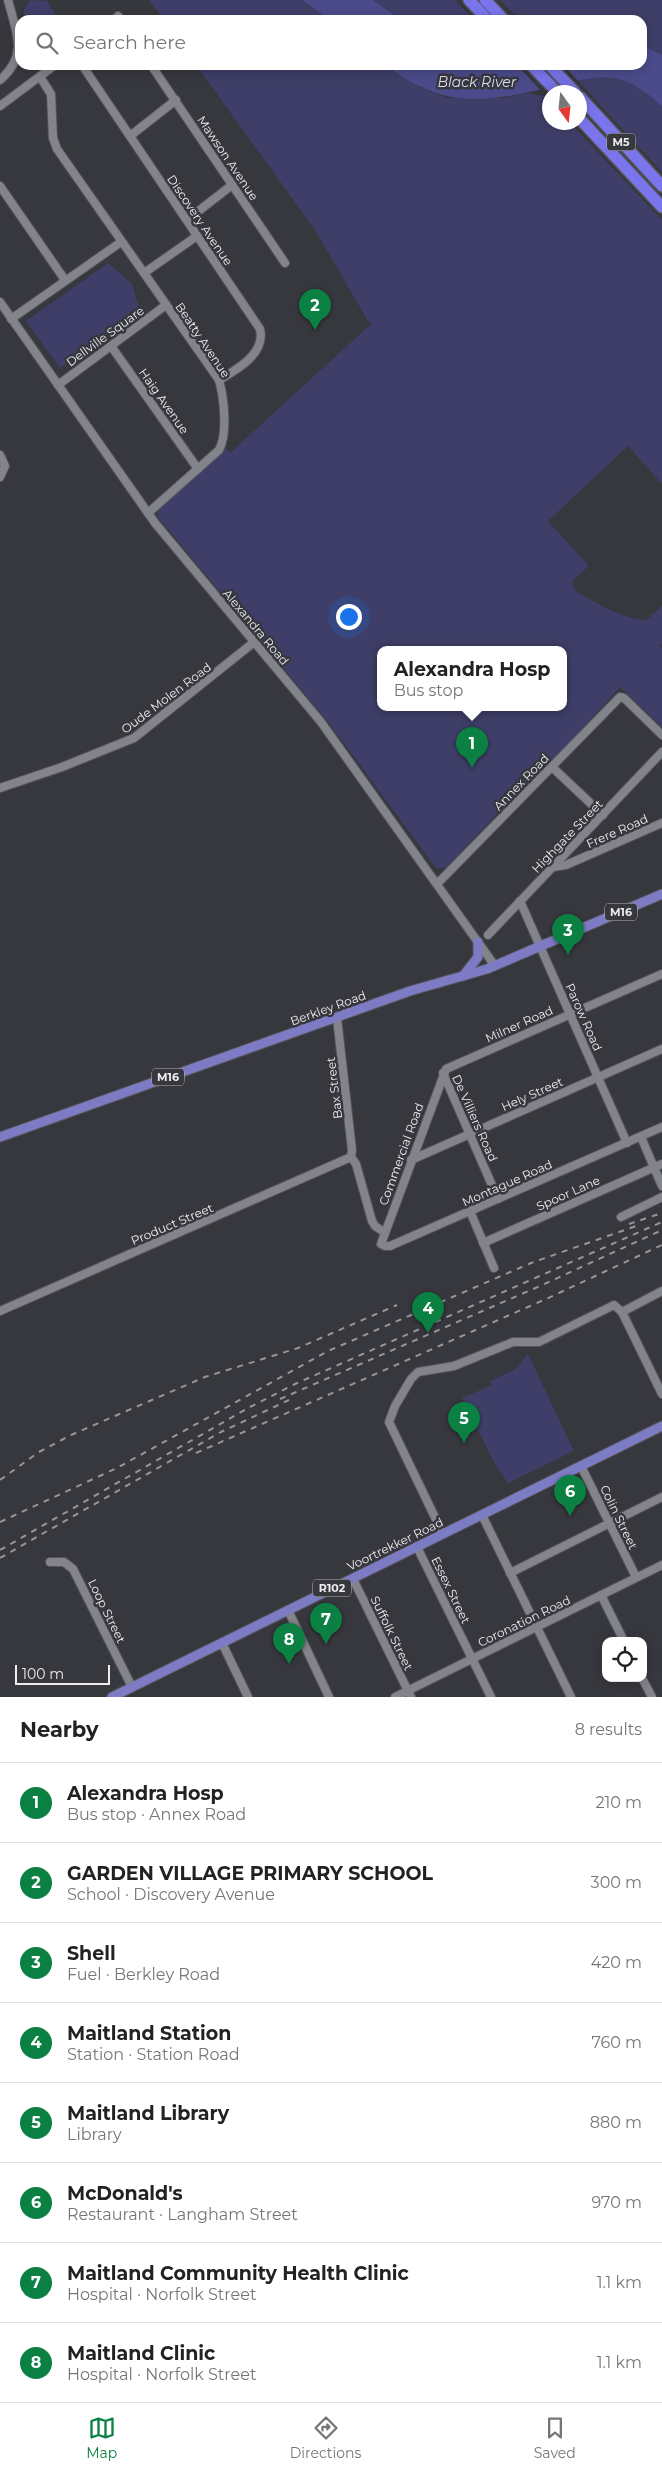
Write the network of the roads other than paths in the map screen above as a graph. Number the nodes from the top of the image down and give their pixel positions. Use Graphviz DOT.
graph roads {
  1 [pos="8,0"];
  2 [pos="469,0"];
  3 [pos="485,0"];
  4 [pos="483,15"];
  5 [pos="499,15"];
  6 [pos="15,29"];
  7 [pos="15,59"];
  8 [pos="49,70"];
  9 [pos="85,70"];
  10 [pos="155,70"];
  11 [pos="536,70"];
  12 [pos="554,70"];
  13 [pos="40,77"];
  14 [pos="0,80"];
  15 [pos="550,85"];
  16 [pos="568,85"];
  17 [pos="176,100"];
  18 [pos="587,105"];
  19 [pos="0,106"];
  20 [pos="587,126"];
  21 [pos="130,136"];
  22 [pos="232,184"];
  23 [pos="0,186"];
  24 [pos="662,186"];
  25 [pos="662,207"];
  26 [pos="187,220"];
  27 [pos="198,236"];
  28 [pos="121,242"];
  29 [pos="285,263"];
  30 [pos="144,273"];
  31 [pos="66,280"];
  32 [pos="0,302"];
  33 [pos="166,305"];
  34 [pos="3,312"];
  35 [pos="11,319"];
  36 [pos="111,346"];
  37 [pos="218,380"];
  38 [pos="58,385"];
  39 [pos="0,455"];
  40 [pos="198,468"];
  41 [pos="0,477"];
  42 [pos="148,514"];
  43 [pos="254,642"];
  44 [pos="662,735"];
  45 [pos="662,752"];
  46 [pos="552,767"];
  47 [pos="0,788"];
  48 [pos="603,815"];
  49 [pos="662,823"];
  50 [pos="553,867"];
  51 [pos="438,883"];
  52 [pos="662,894"];
  53 [pos="520,902"];
  54 [pos="488,935"];
  55 [pos="478,942"];
  56 [pos="540,947"];
  57 [pos="495,966"];
  58 [pos="662,974"];
  59 [pos="463,976"];
  60 [pos="570,1014"];
  61 [pos="337,1018"];
  62 [pos="662,1048"];
  63 [pos="443,1073"];
  64 [pos="598,1077"];
  65 [pos="662,1127"];
  66 [pos="470,1133"];
  67 [pos="0,1137"];
  68 [pos="641,1137"];
  69 [pos="627,1143"];
  70 [pos="351,1157"];
  71 [pos="411,1160"];
  72 [pos="658,1165"];
  73 [pos="662,1186"];
  74 [pos="662,1197"];
  75 [pos="498,1199"];
  76 [pos="470,1211"];
  77 [pos="621,1216"];
  78 [pos="384,1232"];
  79 [pos="483,1243"];
  80 [pos="381,1244"];
  81 [pos="494,1268"];
  82 [pos="662,1291"];
  83 [pos="0,1311"];
  84 [pos="622,1312"];
  85 [pos="662,1394"];
  86 [pos="662,1426"];
  87 [pos="581,1466"];
  88 [pos="662,1497"];
  89 [pos="482,1515"];
  90 [pos="609,1523"];
  91 [pos="443,1534"];
  92 [pos="417,1547"];
  93 [pos="50,1562"];
  94 [pos="662,1565"];
  95 [pos="510,1573"];
  96 [pos="636,1577"];
  97 [pos="353,1579"];
  98 [pos="601,1595"];
  99 [pos="288,1610"];
  100 [pos="537,1626"];
  101 [pos="622,1637"];
  102 [pos="222,1643"];
  103 [pos="472,1659"];
  104 [pos="644,1682"];
  105 [pos="132,1687"];
  106 [pos="409,1694"];
  107 [pos="112,1697"];
  108 [pos="248,1697"];
  109 [pos="329,1697"];
  110 [pos="395,1697"];
  111 [pos="491,1697"];
  112 [pos="572,1697"];
  113 [pos="652,1697"];
  1 -- 6 [label="street"];
  2 -- 4 [label="highway"];
  3 -- 5 [label="highway"];
  7 -- 14 [label="street"];
  8 -- 13 [label="street"];
  9 -- 21 [label="street, Discovery Avenue"];
  10 -- 17 [label="street, Mawson Avenue"];
  11 -- 15 [label="highway"];
  12 -- 16 [label="highway, M5"];
  13 -- 19 [label="street"];
  13 -- 28 [label="street, Beatty Avenue"];
  17 -- 21 [label="street"];
  17 -- 22 [label="street, Mawson Avenue"];
  18 -- 24 [label="highway, M5"];
  20 -- 25 [label="highway, M5"];
  21 -- 26 [label="street, Discovery Avenue"];
  22 -- 26 [label="street"];
  22 -- 29 [label="street, Mawson Avenue"];
  23 -- 31 [label="street"];
  26 -- 27 [label="street, Discovery Avenue"];
  27 -- 30 [label="street"];
  27 -- 37 [label="street, Discovery Avenue"];
  28 -- 30 [label="street, Beatty Avenue"];
  28 -- 31 [label="street"];
  30 -- 33 [label="street, Beatty Avenue"];
  31 -- 35 [label="street"];
  32 -- 34 [label="street, Alexandra Road"];
  33 -- 36 [label="street, Dellville Square"];
  33 -- 37 [label="street, Beatty Avenue"];
  34 -- 35 [label="street, Alexandra Road"];
  35 -- 38 [label="street, Alexandra Road"];
  36 -- 38 [label="street, Dellville Square"];
  36 -- 40 [label="street, Haig Avenue"];
  37 -- 40 [label="street, Beatty Avenue"];
  38 -- 42 [label="street, Alexandra Road"];
  39 -- 41 [label="street"];
  40 -- 42 [label="street, Beatty Avenue"];
  42 -- 43 [label="street, Alexandra Road"];
  43 -- 47 [label="street, Oude Molen Road"];
  43 -- 51 [label="street, Alexandra Road"];
  44 -- 46 [label="street, Annex Road"];
  45 -- 48 [label="street, Highgate Street"];
  46 -- 48 [label="street"];
  46 -- 51 [label="street, Annex Road"];
  48 -- 50 [label="street, Highgate Street"];
  49 -- 50 [label="street, Frere Road"];
  50 -- 53 [label="street, Highgate Street"];
  51 -- 55 [label="street, Alexandra Road"];
  52 -- 56 [label="main road, Berkley Road / M16"];
  53 -- 54 [label="street, Highgate Street"];
  53 -- 56 [label="street, Parow Road"];
  55 -- 57 [label="street, Alexandra Road"];
  55 -- 59 [label="main road"];
  56 -- 57 [label="main road, Berkley Road / M16"];
  56 -- 60 [label="street, Parow Road"];
  57 -- 59 [label="main road, Berkley Road / M16"];
  58 -- 60 [label="street, Milner Road"];
  59 -- 61 [label="main road, Berkley Road / M16"];
  60 -- 63 [label="street, Milner Road"];
  60 -- 64 [label="street, Parow Road"];
  61 -- 67 [label="main road, Berkley Road / M16"];
  61 -- 70 [label="street, Bax Street"];
  62 -- 64 [label="street, Hely Street"];
  63 -- 66 [label="street, De Villiers Road"];
  63 -- 71 [label="street, Commercial Road"];
  64 -- 66 [label="street, Hely Street"];
  64 -- 69 [label="street, Parow Road"];
  65 -- 68 [label="street, Montague Road"];
  66 -- 71 [label="street, Hely Street"];
  66 -- 75 [label="street, De Villiers Road"];
  68 -- 69 [label="street, Montague Road"];
  68 -- 72 [label="street"];
  69 -- 75 [label="street, Montague Road"];
  70 -- 78 [label="street, Bax Street"];
  70 -- 83 [label="street, Product Street"];
  71 -- 78 [label="street, Commercial Road"];
  72 -- 73 [label="street"];
  72 -- 79 [label="street, Spoor Lane"];
  74 -- 77 [label="street"];
  75 -- 76 [label="street, Montague Road"];
  76 -- 79 [label="street"];
  76 -- 80 [label="street, Montague Road"];
  78 -- 80 [label="street, Commercial Road"];
  79 -- 81 [label="street"];
  82 -- 84 [label="street"];
  84 -- 85 [label="street"];
  84 -- 91 [label="street"];
  86 -- 87 [label="main road, Voortrekker Road / R102"];
  87 -- 89 [label="main road, Voortrekker Road / R102"];
  87 -- 90 [label="street, Colin Street"];
  88 -- 90 [label="street"];
  89 -- 91 [label="main road, Voortrekker Road / R102"];
  89 -- 95 [label="street"];
  90 -- 95 [label="street"];
  90 -- 96 [label="street, Colin Street"];
  91 -- 92 [label="main road, Voortrekker Road / R102"];
  92 -- 97 [label="main road, Voortrekker Road / R102"];
  92 -- 103 [label="street, Essex Street"];
  93 -- 105 [label="street, Loop Street"];
  94 -- 96 [label="street, Coronation Road"];
  95 -- 100 [label="street"];
  96 -- 98 [label="street, Coronation Road"];
  97 -- 99 [label="main road, Voortrekker Road / R102"];
  97 -- 106 [label="street, Suffolk Street"];
  98 -- 100 [label="street, Coronation Road"];
  98 -- 101 [label="street"];
  99 -- 102 [label="main road, Voortrekker Road / R102"];
  99 -- 109 [label="street"];
  100 -- 103 [label="street, Coronation Road"];
  100 -- 112 [label="street"];
  102 -- 105 [label="main road, Voortrekker Road / R102"];
  102 -- 108 [label="street"];
  103 -- 106 [label="street, Coronation Road"];
  103 -- 111 [label="street, Essex Street"];
  104 -- 113 [label="street"];
  105 -- 107 [label="main road, Voortrekker Road / R102"];
  106 -- 110 [label="street, Coronation Road"];
}
